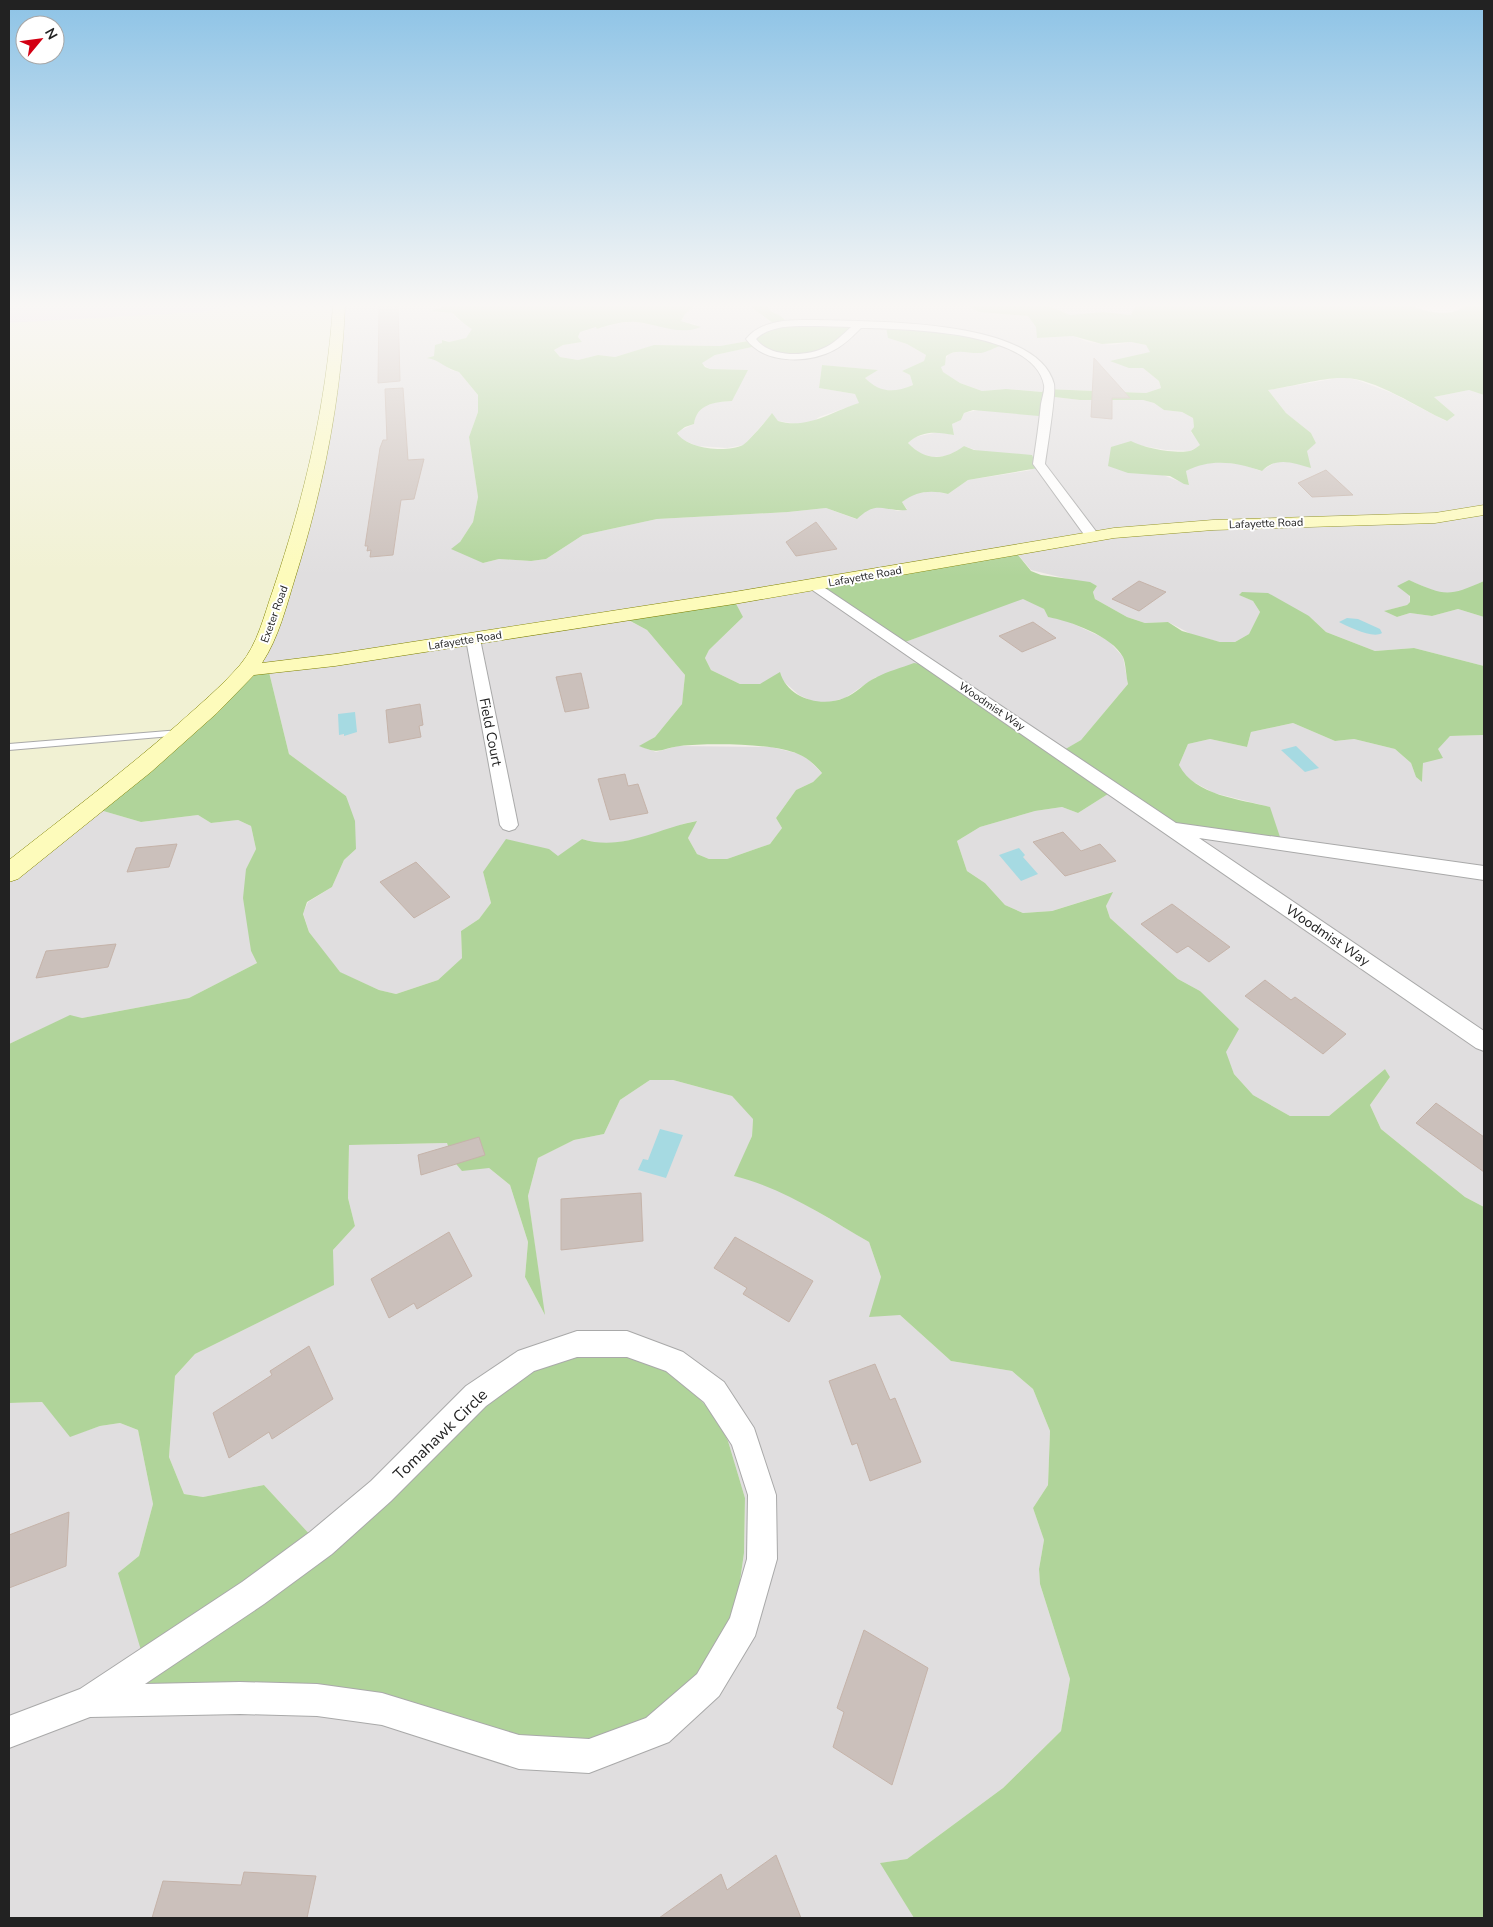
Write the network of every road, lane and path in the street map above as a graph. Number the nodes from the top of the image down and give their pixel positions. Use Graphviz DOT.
graph roads {
  1 [pos="331,396"];
  2 [pos="1047,396"];
  3 [pos="1484,510"];
  4 [pos="1093,537"];
  5 [pos="813,584"];
  6 [pos="473,639"];
  7 [pos="248,668"];
  8 [pos="181,733"];
  9 [pos="9,747"];
  10 [pos="510,824"];
  11 [pos="1172,828"];
  12 [pos="9,873"];
  13 [pos="1484,873"];
  14 [pos="1484,1042"];
  15 [pos="90,1701"];
  16 [pos="9,1732"];
  1 -- 7 [label="street, Exeter Road"];
  2 -- 4 [label="street"];
  3 -- 4 [label="street, Lafayette Road"];
  4 -- 5 [label="street, Lafayette Road"];
  5 -- 6 [label="street, Lafayette Road"];
  5 -- 11 [label="street, Woodmist Way"];
  6 -- 7 [label="street, Lafayette Road"];
  6 -- 10 [label="street, Field Court"];
  7 -- 8 [label="street, Exeter Road"];
  8 -- 9 [label="lane"];
  8 -- 12 [label="street, Exeter Road"];
  11 -- 13 [label="street, Woodmist Way"];
  11 -- 14 [label="street, Woodmist Way"];
  15 -- 15 [label="street, Tomahawk Circle"];
  15 -- 16 [label="street, Tomahawk Circle"];
}
